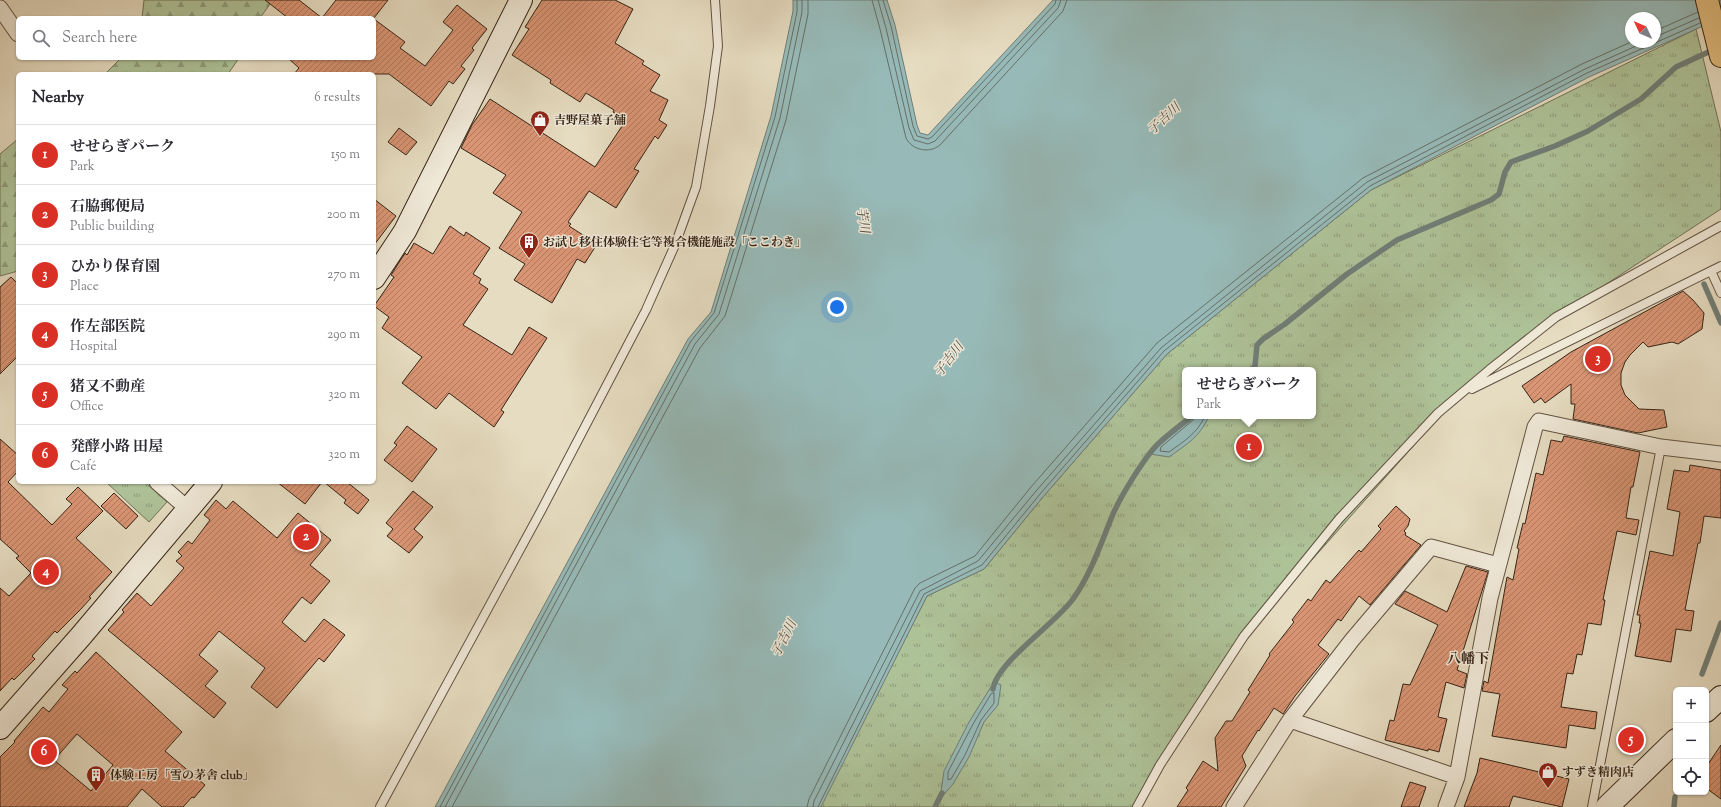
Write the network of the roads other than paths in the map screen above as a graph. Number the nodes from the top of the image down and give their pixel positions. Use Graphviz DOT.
graph roads {
  1 [pos="521,0"];
  2 [pos="715,0"];
  3 [pos="1707,0"];
  4 [pos="0,8"];
  5 [pos="16,31"];
  6 [pos="1721,56"];
  7 [pos="1721,226"];
  8 [pos="1721,266"];
  9 [pos="376,270"];
  10 [pos="1711,271"];
  11 [pos="1721,293"];
  12 [pos="1457,397"];
  13 [pos="1661,447"];
  14 [pos="1721,454"];
  15 [pos="159,484"];
  16 [pos="209,484"];
  17 [pos="188,509"];
  18 [pos="1498,565"];
  19 [pos="1721,697"];
  20 [pos="1709,708"];
  21 [pos="1290,720"];
  22 [pos="0,728"];
  23 [pos="1673,743"];
  24 [pos="1457,777"];
  25 [pos="380,807"];
  26 [pos="1137,807"];
  27 [pos="1234,807"];
  28 [pos="1446,807"];
  29 [pos="1592,807"];
  30 [pos="1606,807"];
  1 -- 9 [label="street"];
  2 -- 25 [label="lane"];
  3 -- 6 [label="highway"];
  4 -- 5 [label="street"];
  7 -- 12 [label="lane"];
  8 -- 10 [label="lane"];
  10 -- 11 [label="lane"];
  10 -- 12 [label="lane"];
  12 -- 26 [label="lane"];
  13 -- 14 [label="street"];
  13 -- 18 [label="street"];
  13 -- 29 [label="lane"];
  15 -- 17 [label="street"];
  16 -- 17 [label="street"];
  17 -- 22 [label="street"];
  18 -- 21 [label="street"];
  18 -- 24 [label="street"];
  19 -- 20 [label="street"];
  21 -- 24 [label="street"];
  21 -- 27 [label="street"];
  23 -- 30 [label="street"];
  24 -- 28 [label="street"];
}
